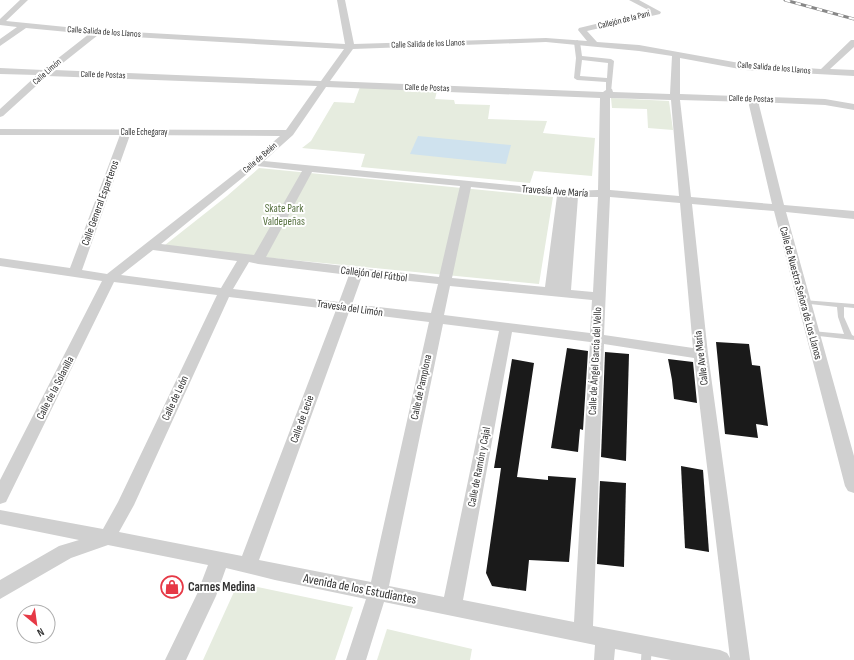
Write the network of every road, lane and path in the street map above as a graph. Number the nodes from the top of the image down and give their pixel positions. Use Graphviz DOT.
graph roads {
  1 [pos="24,0"];
  2 [pos="341,0"];
  3 [pos="633,0"];
  4 [pos="0,23"];
  5 [pos="23,26"];
  6 [pos="96,32"];
  7 [pos="0,42"];
  8 [pos="578,42"];
  9 [pos="854,42"];
  10 [pos="594,44"];
  11 [pos="350,47"];
  12 [pos="676,54"];
  13 [pos="579,58"];
  14 [pos="0,71"];
  15 [pos="826,72"];
  16 [pos="45,73"];
  17 [pos="854,73"];
  18 [pos="324,84"];
  19 [pos="608,89"];
  20 [pos="676,96"];
  21 [pos="755,99"];
  22 [pos="854,107"];
  23 [pos="0,114"];
  24 [pos="0,132"];
  25 [pos="126,132"];
  26 [pos="289,133"];
  27 [pos="255,163"];
  28 [pos="309,168"];
  29 [pos="466,183"];
  30 [pos="568,193"];
  31 [pos="604,193"];
  32 [pos="684,200"];
  33 [pos="779,208"];
  34 [pos="854,215"];
  35 [pos="150,246"];
  36 [pos="251,259"];
  37 [pos="0,262"];
  38 [pos="357,272"];
  39 [pos="75,273"];
  40 [pos="110,278"];
  41 [pos="444,282"];
  42 [pos="225,292"];
  43 [pos="558,294"];
  44 [pos="599,297"];
  45 [pos="803,302"];
  46 [pos="840,305"];
  47 [pos="854,306"];
  48 [pos="343,307"];
  49 [pos="436,320"];
  50 [pos="506,328"];
  51 [pos="812,333"];
  52 [pos="596,338"];
  53 [pos="852,338"];
  54 [pos="701,354"];
  55 [pos="854,486"];
  56 [pos="0,497"];
  57 [pos="0,517"];
  58 [pos="107,538"];
  59 [pos="220,559"];
  60 [pos="248,566"];
  61 [pos="0,590"];
  62 [pos="378,592"];
  63 [pos="452,607"];
  64 [pos="583,633"];
  65 [pos="606,637"];
  66 [pos="647,653"];
  67 [pos="175,660"];
  68 [pos="356,660"];
  69 [pos="604,660"];
  70 [pos="720,660"];
  71 [pos="740,660"];
  1 -- 4 [label="street"];
  2 -- 11 [label="street"];
  3 -- 10 [label="street, Callejón de la Pani"];
  4 -- 5 [label="street, Calle Salida de los Llanos"];
  5 -- 6 [label="street, Calle Salida de los Llanos"];
  5 -- 7 [label="street"];
  6 -- 11 [label="street, Calle Salida de los Llanos"];
  6 -- 16 [label="street, Calle Limón"];
  8 -- 10 [label="street, Calle Salida de los Llanos"];
  8 -- 11 [label="street, Calle Salida de los Llanos"];
  8 -- 13 [label="street"];
  9 -- 15 [label="street"];
  10 -- 12 [label="street, Calle Salida de los Llanos"];
  11 -- 18 [label="street, Calle de Belén"];
  12 -- 15 [label="street, Calle Salida de los Llanos"];
  12 -- 20 [label="street, Calle Ave María"];
  13 -- 19 [label="street"];
  13 -- 19 [label="street"];
  14 -- 16 [label="street, Calle de Postas"];
  15 -- 17 [label="street, Calle Salida de los Llanos"];
  16 -- 18 [label="street, Calle de Postas"];
  16 -- 23 [label="street, Calle Limón"];
  18 -- 19 [label="street, Calle de Postas"];
  18 -- 26 [label="street, Calle de Belén"];
  19 -- 20 [label="street, Calle de Postas"];
  19 -- 31 [label="street, Calle de Ángel García del Vello"];
  20 -- 21 [label="street, Calle de Postas"];
  20 -- 32 [label="street, Calle Ave María"];
  21 -- 22 [label="street, Calle de Postas"];
  21 -- 33 [label="street, Calle de Nuestra Señora de Los Llanos"];
  24 -- 25 [label="street, Calle Echegaray"];
  25 -- 26 [label="street, Calle Echegaray"];
  25 -- 39 [label="street, Calle General Esparteros"];
  26 -- 27 [label="street, Calle de Belén"];
  27 -- 28 [label="street, Travesía Ave María"];
  27 -- 35 [label="street, Calle de Belén"];
  28 -- 29 [label="street, Travesía Ave María"];
  28 -- 36 [label="street, Calle de León"];
  29 -- 30 [label="street, Travesía Ave María"];
  29 -- 41 [label="street, Calle de Pamplona"];
  30 -- 31 [label="street, Travesía Ave María"];
  30 -- 43 [label="street"];
  31 -- 32 [label="street, Travesía Ave María"];
  31 -- 44 [label="street, Calle de Ángel García del Vello"];
  32 -- 33 [label="street, Travesía Ave María"];
  32 -- 54 [label="street, Calle Ave María"];
  33 -- 34 [label="street, Travesía Ave María"];
  33 -- 45 [label="street, Calle de Nuestra Señora de Los Llanos"];
  35 -- 36 [label="street, Callejón del Fútbol"];
  35 -- 40 [label="street, Calle de Belén"];
  36 -- 38 [label="street, Callejón del Fútbol"];
  36 -- 42 [label="street, Calle de León"];
  37 -- 39 [label="street, Travesía del Limón"];
  38 -- 41 [label="street, Callejón del Fútbol"];
  38 -- 48 [label="street, Calle de Lecie"];
  39 -- 40 [label="street, Travesía del Limón"];
  40 -- 42 [label="street, Travesía del Limón"];
  40 -- 56 [label="street, Calle de la Solanilla"];
  41 -- 43 [label="street, Callejón del Fútbol"];
  41 -- 49 [label="street, Calle de Pamplona"];
  42 -- 48 [label="street, Travesía del Limón"];
  42 -- 58 [label="street, Calle de León"];
  43 -- 44 [label="street, Callejón del Fútbol"];
  44 -- 52 [label="street, Calle de Ángel García del Vello"];
  45 -- 46 [label="lane"];
  45 -- 51 [label="street, Calle de Nuestra Señora de Los Llanos"];
  46 -- 47 [label="lane"];
  46 -- 53 [label="lane"];
  48 -- 49 [label="street, Travesía del Limón"];
  48 -- 60 [label="street, Calle de Lecie"];
  49 -- 50 [label="street, Travesía del Limón"];
  49 -- 62 [label="street, Calle de Pamplona"];
  50 -- 52 [label="street, Travesía del Limón"];
  50 -- 63 [label="street, Calle de Ramón y Cajal"];
  51 -- 53 [label="lane"];
  51 -- 55 [label="street, Calle de Nuestra Señora de Los Llanos"];
  52 -- 54 [label="street, Travesía del Limón"];
  52 -- 64 [label="street, Calle de Ángel García del Vello"];
  54 -- 71 [label="street, Calle Ave María"];
  57 -- 58 [label="street, Avenida de los Estudiantes"];
  58 -- 59 [label="street, Avenida de los Estudiantes"];
  58 -- 61 [label="street"];
  59 -- 60 [label="street, Avenida de los Estudiantes"];
  59 -- 67 [label="street"];
  60 -- 62 [label="street, Avenida de los Estudiantes"];
  62 -- 63 [label="street, Avenida de los Estudiantes"];
  62 -- 68 [label="street, Calle de Pamplona"];
  63 -- 64 [label="street, Avenida de los Estudiantes"];
  64 -- 65 [label="street, Avenida de los Estudiantes"];
  65 -- 66 [label="street, Avenida de los Estudiantes"];
  65 -- 69 [label="street"];
  66 -- 70 [label="street, Avenida de los Estudiantes"];
}
